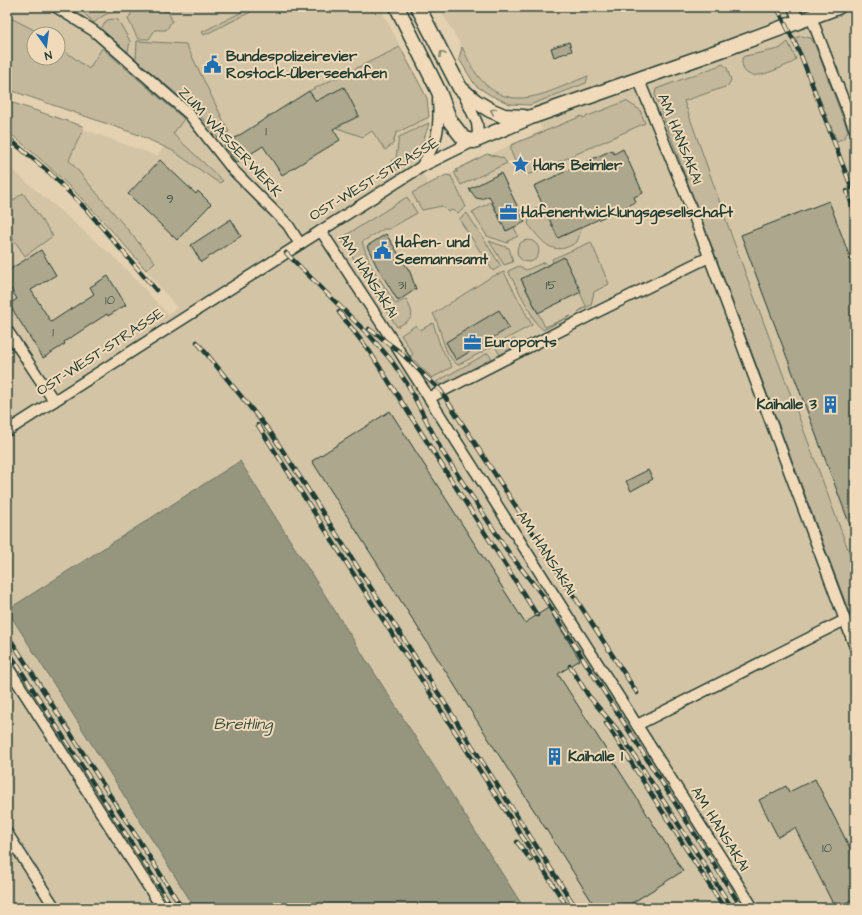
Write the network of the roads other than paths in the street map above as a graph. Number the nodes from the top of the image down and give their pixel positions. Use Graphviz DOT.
graph roads {
  1 [pos="56,7"];
  2 [pos="397,7"];
  3 [pos="418,7"];
  4 [pos="793,7"];
  5 [pos="838,7"];
  6 [pos="805,19"];
  7 [pos="638,78"];
  8 [pos="437,88"];
  9 [pos="460,88"];
  10 [pos="531,117"];
  11 [pos="855,130"];
  12 [pos="474,141"];
  13 [pos="422,167"];
  14 [pos="321,231"];
  15 [pos="300,244"];
  16 [pos="710,257"];
  17 [pos="7,330"];
  18 [pos="428,398"];
  19 [pos="54,401"];
  20 [pos="7,431"];
  21 [pos="845,620"];
  22 [pos="855,647"];
  23 [pos="7,666"];
  24 [pos="637,725"];
  25 [pos="7,834"];
  26 [pos="54,908"];
  27 [pos="162,908"];
  28 [pos="752,908"];
  1 -- 15 [label="street, ZUM WASSERWERK"];
  2 -- 8 [label="street"];
  9 -- 3 [label="street, one-way"];
  4 -- 6 [label="street"];
  5 -- 6 [label="street, OST-WEST-STRASSE"];
  6 -- 7 [label="street, OST-WEST-STRASSE"];
  6 -- 11 [label="street"];
  7 -- 10 [label="street, OST-WEST-STRASSE"];
  7 -- 16 [label="street, AM HANSAKAI"];
  8 -- 12 [label="street"];
  8 -- 13 [label="street"];
  10 -- 9 [label="street, one-way"];
  9 -- 12 [label="street"];
  10 -- 12 [label="street, OST-WEST-STRASSE"];
  12 -- 13 [label="street, OST-WEST-STRASSE"];
  13 -- 14 [label="street, OST-WEST-STRASSE"];
  14 -- 15 [label="street, OST-WEST-STRASSE"];
  14 -- 18 [label="street, AM HANSAKAI"];
  15 -- 19 [label="street, OST-WEST-STRASSE"];
  16 -- 18 [label="street"];
  16 -- 21 [label="street, AM HANSAKAI"];
  17 -- 19 [label="street"];
  18 -- 24 [label="street, AM HANSAKAI"];
  19 -- 20 [label="street, OST-WEST-STRASSE"];
  21 -- 22 [label="street, AM HANSAKAI"];
  21 -- 24 [label="street"];
  23 -- 27 [label="street"];
  24 -- 28 [label="street, AM HANSAKAI"];
  25 -- 26 [label="street"];
}
